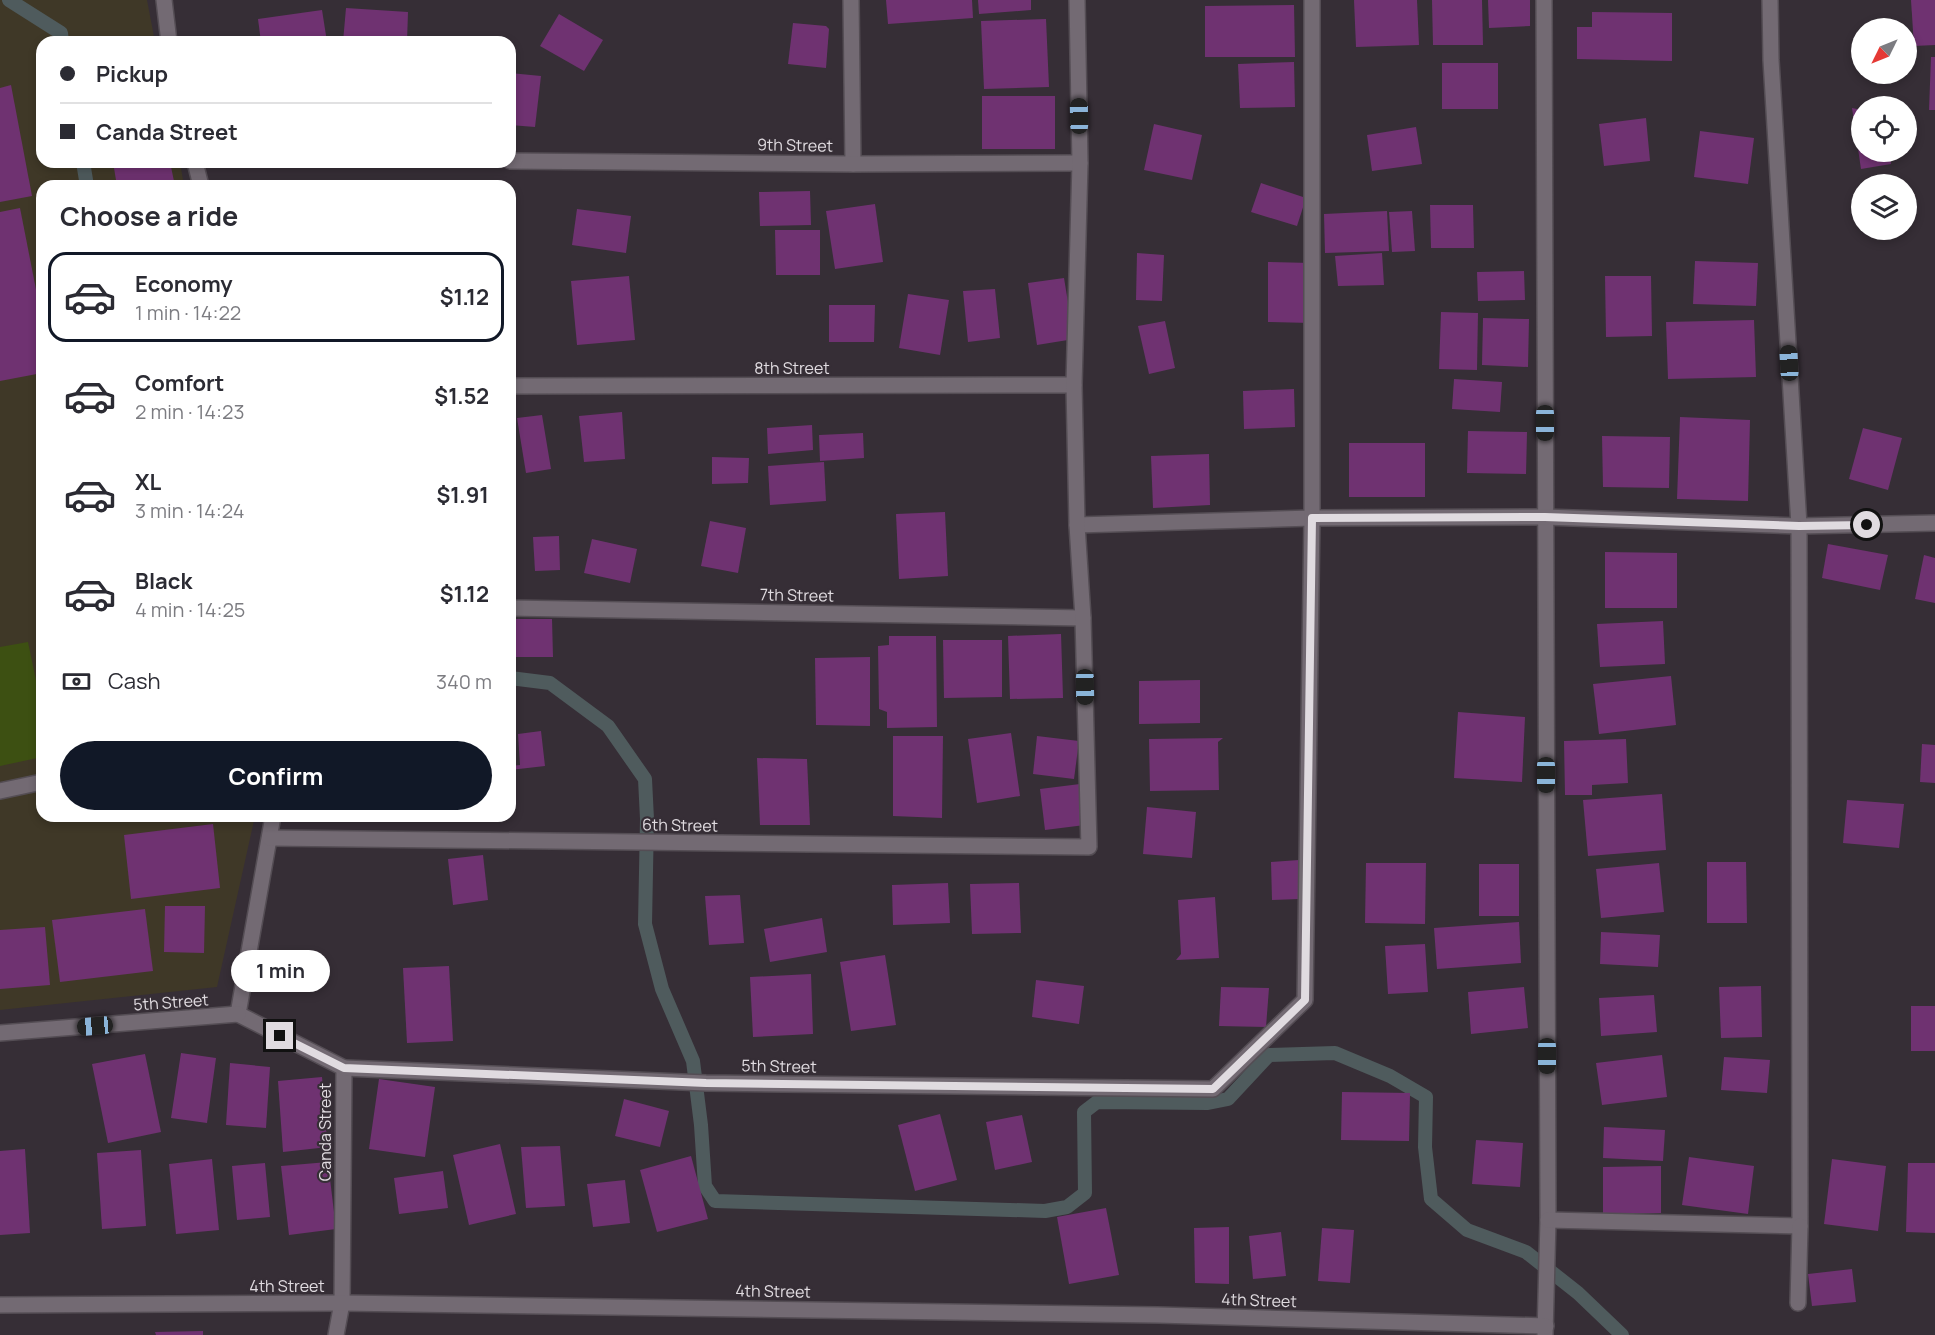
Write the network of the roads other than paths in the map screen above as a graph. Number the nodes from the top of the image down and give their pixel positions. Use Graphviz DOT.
graph roads {
  1 [pos="164,0"];
  2 [pos="851,0"];
  3 [pos="1077,0"];
  4 [pos="1312,0"];
  5 [pos="1544,0"];
  6 [pos="1770,0"];
  7 [pos="167,36"];
  8 [pos="516,161"];
  9 [pos="1080,163"];
  10 [pos="853,164"];
  11 [pos="1074,385"];
  12 [pos="516,386"];
  13 [pos="1545,517"];
  14 [pos="1312,518"];
  15 [pos="1935,523"];
  16 [pos="1077,525"];
  17 [pos="1799,526"];
  18 [pos="516,608"];
  19 [pos="1083,618"];
  20 [pos="36,783"];
  21 [pos="0,791"];
  22 [pos="272,822"];
  23 [pos="270,838"];
  24 [pos="238,1014"];
  25 [pos="0,1033"];
  26 [pos="344,1068"];
  27 [pos="1548,1220"];
  28 [pos="1800,1226"];
  29 [pos="342,1303"];
  30 [pos="1798,1303"];
  31 [pos="0,1305"];
  32 [pos="1546,1330"];
  33 [pos="336,1335"];
  1 -- 7 [label="street"];
  2 -- 10 [label="street"];
  3 -- 9 [label="street"];
  4 -- 14 [label="street"];
  5 -- 13 [label="street"];
  6 -- 17 [label="street"];
  8 -- 10 [label="street, 9th Street"];
  9 -- 10 [label="street, 9th Street"];
  9 -- 11 [label="street"];
  11 -- 12 [label="street, 8th Street"];
  11 -- 16 [label="street"];
  13 -- 14 [label="street"];
  13 -- 17 [label="street"];
  13 -- 27 [label="street"];
  14 -- 16 [label="street"];
  14 -- 26 [label="street, 5th Street"];
  15 -- 17 [label="street"];
  16 -- 19 [label="street"];
  17 -- 28 [label="street"];
  18 -- 19 [label="street, 7th Street"];
  19 -- 23 [label="street, 6th Street"];
  20 -- 21 [label="street"];
  22 -- 23 [label="street"];
  23 -- 24 [label="street"];
  24 -- 25 [label="street, 5th Street"];
  24 -- 26 [label="street, Canda Street"];
  26 -- 29 [label="street, Canda Street"];
  27 -- 28 [label="street"];
  27 -- 32 [label="street"];
  28 -- 30 [label="street"];
  29 -- 31 [label="street, 4th Street"];
  29 -- 32 [label="street, 4th Street"];
  29 -- 33 [label="street, Canda Street"];
}
